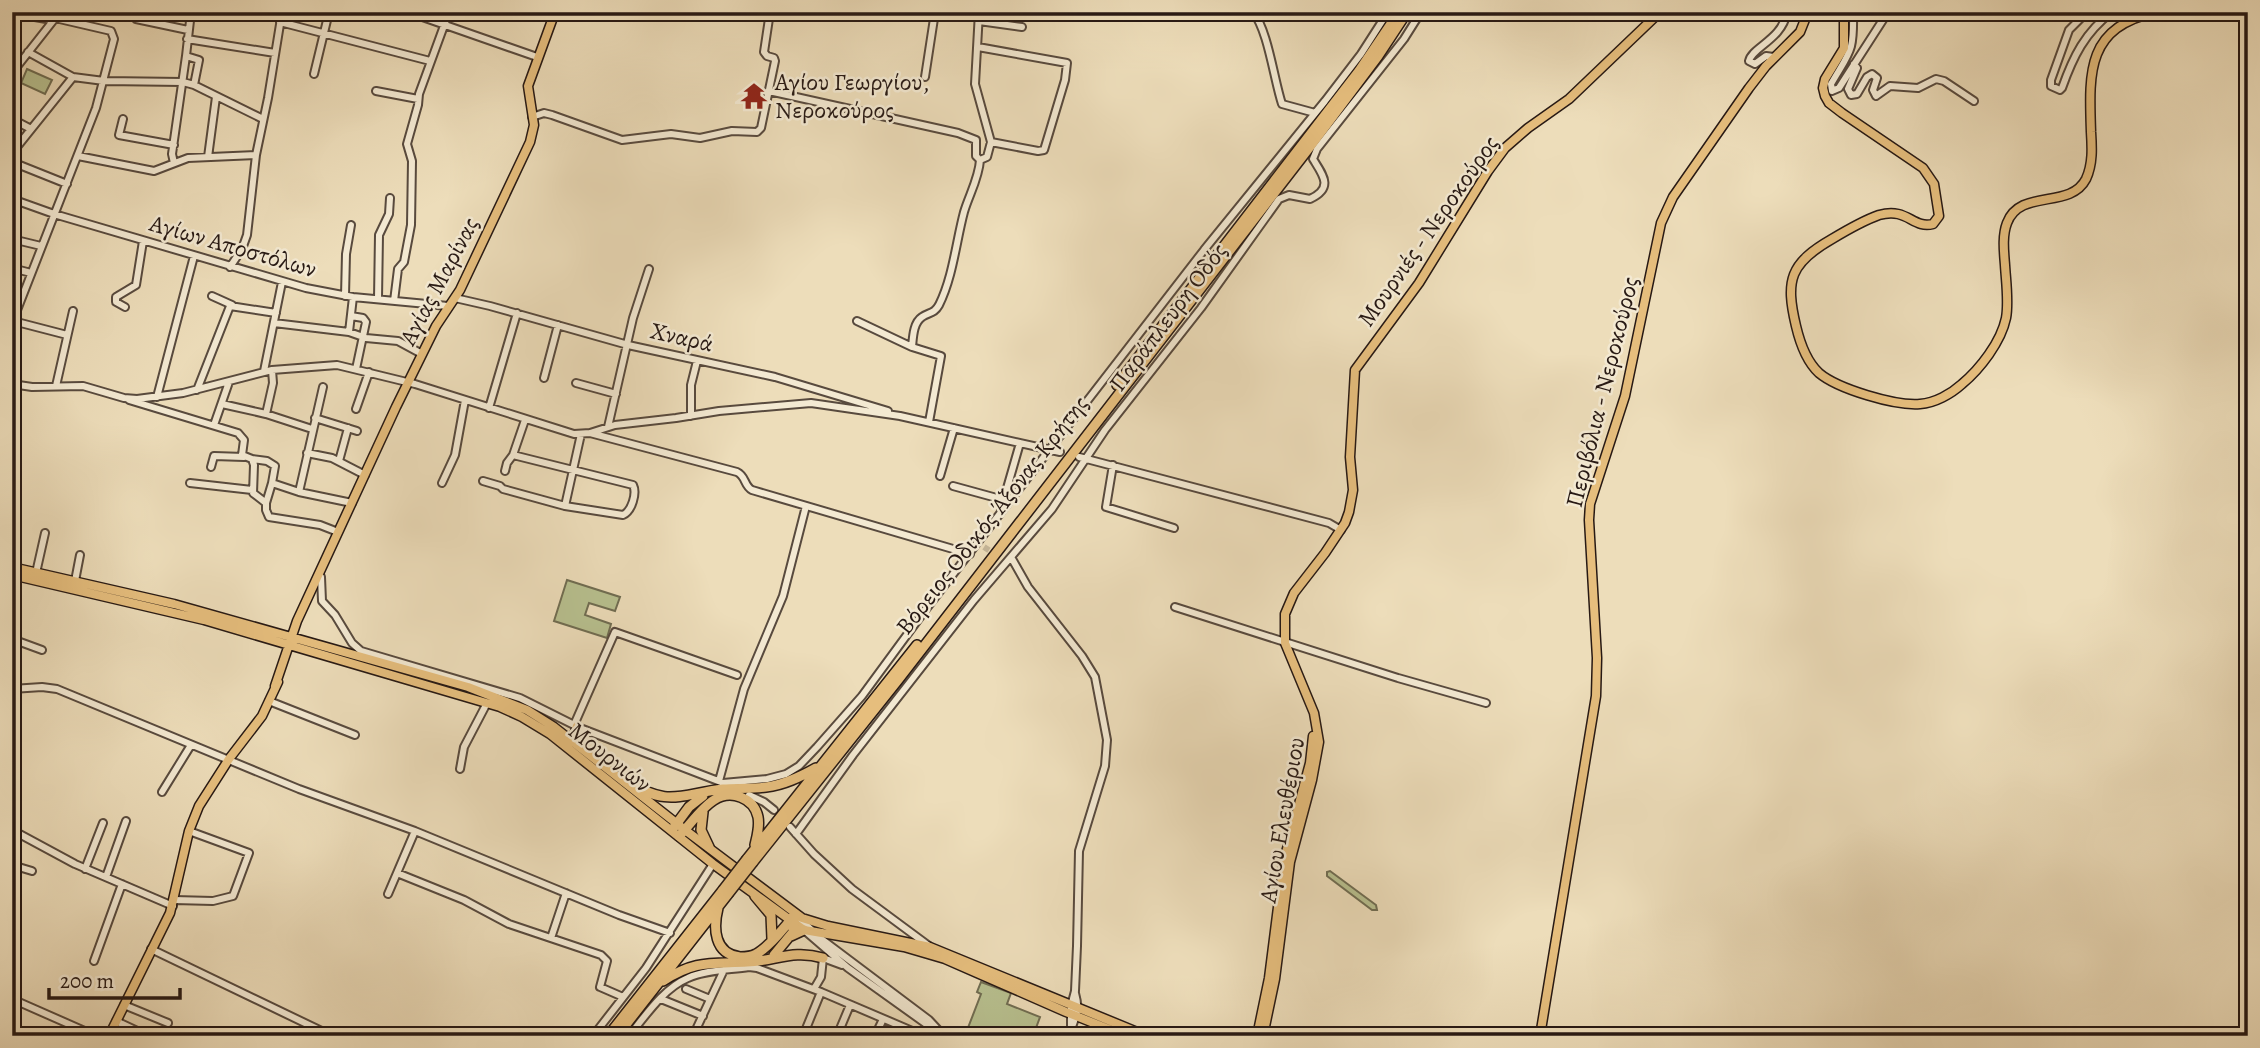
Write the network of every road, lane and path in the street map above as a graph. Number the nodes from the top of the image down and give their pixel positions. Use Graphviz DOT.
graph roads {
  1 [pos="191,12"];
  2 [pos="282,12"];
  3 [pos="329,12"];
  4 [pos="408,12"];
  5 [pos="449,12"];
  6 [pos="555,12"];
  7 [pos="770,12"];
  8 [pos="935,12"];
  9 [pos="979,12"];
  10 [pos="1253,12"];
  11 [pos="1421,12"];
  12 [pos="1660,12"];
  13 [pos="1787,12"];
  14 [pos="1808,12"];
  15 [pos="1844,12"];
  16 [pos="1853,12"];
  17 [pos="1888,12"];
  18 [pos="2087,12"];
  19 [pos="2112,12"];
  20 [pos="2156,12"];
  21 [pos="12,13"];
  22 [pos="1390,13"];
  23 [pos="25,14"];
  24 [pos="56,17"];
  25 [pos="1412,17"];
  26 [pos="136,19"];
  27 [pos="979,21"];
  28 [pos="280,22"];
  29 [pos="444,24"];
  30 [pos="1021,27"];
  31 [pos="188,30"];
  32 [pos="323,34"];
  33 [pos="187,39"];
  34 [pos="978,47"];
  35 [pos="28,52"];
  36 [pos="275,53"];
  37 [pos="186,56"];
  38 [pos="537,57"];
  39 [pos="1774,57"];
  40 [pos="430,61"];
  41 [pos="1854,64"];
  42 [pos="12,73"];
  43 [pos="314,74"];
  44 [pos="73,77"];
  45 [pos="925,77"];
  46 [pos="104,81"];
  47 [pos="183,82"];
  48 [pos="194,85"];
  49 [pos="769,91"];
  50 [pos="376,92"];
  51 [pos="216,97"];
  52 [pos="418,98"];
  53 [pos="1974,102"];
  54 [pos="1315,113"];
  55 [pos="533,117"];
  56 [pos="12,119"];
  57 [pos="123,119"];
  58 [pos="263,119"];
  59 [pos="32,129"];
  60 [pos="990,142"];
  61 [pos="174,145"];
  62 [pos="1309,148"];
  63 [pos="12,153"];
  64 [pos="256,155"];
  65 [pos="78,156"];
  66 [pos="208,157"];
  67 [pos="1308,158"];
  68 [pos="980,160"];
  69 [pos="12,162"];
  70 [pos="174,163"];
  71 [pos="67,184"];
  72 [pos="1284,189"];
  73 [pos="1274,192"];
  74 [pos="390,198"];
  75 [pos="12,199"];
  76 [pos="54,215"];
  77 [pos="351,225"];
  78 [pos="12,239"];
  79 [pos="144,241"];
  80 [pos="41,246"];
  81 [pos="194,256"];
  82 [pos="230,267"];
  83 [pos="12,268"];
  84 [pos="649,269"];
  85 [pos="31,273"];
  86 [pos="282,282"];
  87 [pos="212,296"];
  88 [pos="345,296"];
  89 [pos="353,297"];
  90 [pos="455,298"];
  91 [pos="378,299"];
  92 [pos="394,301"];
  93 [pos="232,305"];
  94 [pos="448,306"];
  95 [pos="125,307"];
  96 [pos="73,311"];
  97 [pos="276,313"];
  98 [pos="517,313"];
  99 [pos="351,316"];
  100 [pos="857,321"];
  101 [pos="13,322"];
  102 [pos="274,323"];
  103 [pos="558,325"];
  104 [pos="349,332"];
  105 [pos="67,335"];
  106 [pos="363,337"];
  107 [pos="628,345"];
  108 [pos="912,347"];
  109 [pos="422,354"];
  110 [pos="697,360"];
  111 [pos="356,369"];
  112 [pos="268,370"];
  113 [pos="369,372"];
  114 [pos="544,378"];
  115 [pos="229,382"];
  116 [pos="408,383"];
  117 [pos="576,383"];
  118 [pos="12,384"];
  119 [pos="56,386"];
  120 [pos="323,387"];
  121 [pos="197,390"];
  122 [pos="616,394"];
  123 [pos="157,397"];
  124 [pos="124,398"];
  125 [pos="465,400"];
  126 [pos="222,404"];
  127 [pos="489,408"];
  128 [pos="356,409"];
  129 [pos="266,414"];
  130 [pos="691,416"];
  131 [pos="900,416"];
  132 [pos="315,418"];
  133 [pos="525,420"];
  134 [pos="929,422"];
  135 [pos="214,425"];
  136 [pos="608,427"];
  137 [pos="348,428"];
  138 [pos="954,428"];
  139 [pos="312,429"];
  140 [pos="357,431"];
  141 [pos="590,433"];
  142 [pos="581,435"];
  143 [pos="1020,443"];
  144 [pos="1049,450"];
  145 [pos="1060,452"];
  146 [pos="307,453"];
  147 [pos="513,455"];
  148 [pos="244,457"];
  149 [pos="1082,457"];
  150 [pos="252,459"];
  151 [pos="339,461"];
  152 [pos="1113,465"];
  153 [pos="211,467"];
  154 [pos="505,471"];
  155 [pos="573,471"];
  156 [pos="365,475"];
  157 [pos="940,475"];
  158 [pos="483,481"];
  159 [pos="190,483"];
  160 [pos="272,483"];
  161 [pos="442,483"];
  162 [pos="953,486"];
  163 [pos="252,490"];
  164 [pos="299,492"];
  165 [pos="1004,500"];
  166 [pos="266,503"];
  167 [pos="352,503"];
  168 [pos="565,506"];
  169 [pos="806,506"];
  170 [pos="1000,515"];
  171 [pos="1174,528"];
  172 [pos="1341,530"];
  173 [pos="338,532"];
  174 [pos="46,533"];
  175 [pos="970,554"];
  176 [pos="80,555"];
  177 [pos="999,557"];
  178 [pos="1008,560"];
  179 [pos="325,562"];
  180 [pos="12,567"];
  181 [pos="36,573"];
  182 [pos="12,575"];
  183 [pos="321,577"];
  184 [pos="75,581"];
  185 [pos="1175,607"];
  186 [pos="297,625"];
  187 [pos="277,636"];
  188 [pos="12,639"];
  189 [pos="292,641"];
  190 [pos="1285,643"];
  191 [pos="306,645"];
  192 [pos="42,650"];
  193 [pos="285,658"];
  194 [pos="737,675"];
  195 [pos="12,689"];
  196 [pos="1308,695"];
  197 [pos="269,701"];
  198 [pos="487,703"];
  199 [pos="1486,703"];
  200 [pos="575,726"];
  201 [pos="355,735"];
  202 [pos="572,741"];
  203 [pos="191,745"];
  204 [pos="229,759"];
  205 [pos="821,766"];
  206 [pos="460,769"];
  207 [pos="625,781"];
  208 [pos="723,783"];
  209 [pos="162,792"];
  210 [pos="711,792"];
  211 [pos="749,795"];
  212 [pos="703,810"];
  213 [pos="774,810"];
  214 [pos="126,821"];
  215 [pos="103,823"];
  216 [pos="790,827"];
  217 [pos="12,830"];
  218 [pos="678,830"];
  219 [pos="189,831"];
  220 [pos="415,831"];
  221 [pos="796,834"];
  222 [pos="709,847"];
  223 [pos="754,850"];
  224 [pos="750,860"];
  225 [pos="713,864"];
  226 [pos="12,865"];
  227 [pos="85,869"];
  228 [pos="32,872"];
  229 [pos="397,873"];
  230 [pos="106,877"];
  231 [pos="122,884"];
  232 [pos="725,892"];
  233 [pos="566,893"];
  234 [pos="388,894"];
  235 [pos="755,896"];
  236 [pos="173,903"];
  237 [pos="718,907"];
  238 [pos="794,919"];
  239 [pos="808,930"];
  240 [pos="907,930"];
  241 [pos="670,933"];
  242 [pos="791,936"];
  243 [pos="551,938"];
  244 [pos="772,939"];
  245 [pos="904,944"];
  246 [pos="930,947"];
  247 [pos="151,949"];
  248 [pos="770,958"];
  249 [pos="823,958"];
  250 [pos="94,961"];
  251 [pos="848,968"];
  252 [pos="723,972"];
  253 [pos="656,986"];
  254 [pos="686,989"];
  255 [pos="818,990"];
  256 [pos="623,997"];
  257 [pos="12,999"];
  258 [pos="661,999"];
  259 [pos="710,999"];
  260 [pos="124,1005"];
  261 [pos="850,1005"];
  262 [pos="1074,1011"];
  263 [pos="703,1016"];
  264 [pos="883,1019"];
  265 [pos="116,1021"];
  266 [pos="168,1023"];
  267 [pos="78,1028"];
  268 [pos="1070,1032"];
  269 [pos="942,1035"];
  270 [pos="74,1036"];
  271 [pos="96,1036"];
  272 [pos="110,1036"];
  273 [pos="148,1036"];
  274 [pos="332,1036"];
  275 [pos="593,1036"];
  276 [pos="608,1036"];
  277 [pos="617,1036"];
  278 [pos="629,1036"];
  279 [pos="693,1036"];
  280 [pos="803,1036"];
  281 [pos="837,1036"];
  282 [pos="876,1036"];
  283 [pos="924,1036"];
  284 [pos="1126,1036"];
  285 [pos="1147,1036"];
  286 [pos="1257,1036"];
  287 [pos="1263,1036"];
  288 [pos="1540,1036"];
  1 -- 31 [label="street"];
  2 -- 28 [label="street"];
  3 -- 32 [label="street"];
  4 -- 29 [label="street"];
  5 -- 29 [label="street"];
  6 -- 38 [label="main road, Αγίας Μαρίνας"];
  7 -- 49 [label="street"];
  8 -- 45 [label="street"];
  9 -- 27 [label="street"];
  10 -- 54 [label="street"];
  11 -- 25 [label="street, Παράπλευρη Οδός"];
  12 -- 172 [label="main road, Μουρνιές - Νεροκούρος"];
  13 -- 39 [label="street"];
  14 -- 39 [label="main road, Περιβόλια - Νεροκούρος"];
  15 -- 20 [label="main road"];
  16 -- 41 [label="street"];
  17 -- 41 [label="street"];
  18 -- 19 [label="street"];
  21 -- 23 [label="street"];
  22 -- 54 [label="street, Παράπλευρη Οδός"];
  22 -- 205 [label="highway, Βόρειος Οδικός Άξονας Κρήτης"];
  23 -- 24 [label="street"];
  24 -- 35 [label="street"];
  24 -- 46 [label="street"];
  25 -- 62 [label="highway, Βόρειος Οδικός Άξονας Κρήτης"];
  25 -- 149 [label="street, Παράπλευρη Οδός"];
  26 -- 31 [label="street"];
  27 -- 30 [label="street"];
  27 -- 34 [label="street"];
  28 -- 32 [label="street"];
  28 -- 36 [label="street"];
  29 -- 38 [label="street"];
  29 -- 40 [label="street"];
  31 -- 33 [label="street"];
  32 -- 40 [label="street"];
  32 -- 43 [label="street"];
  33 -- 36 [label="street"];
  33 -- 37 [label="street"];
  34 -- 60 [label="street"];
  34 -- 60 [label="street"];
  35 -- 42 [label="street"];
  35 -- 44 [label="street"];
  36 -- 58 [label="street"];
  37 -- 47 [label="street"];
  37 -- 48 [label="street"];
  38 -- 55 [label="main road, Αγίας Μαρίνας"];
  39 -- 288 [label="main road, Περιβόλια - Νεροκούρος"];
  40 -- 52 [label="street"];
  41 -- 53 [label="street"];
  44 -- 46 [label="street"];
  44 -- 59 [label="street"];
  46 -- 47 [label="street"];
  46 -- 65 [label="street"];
  47 -- 48 [label="street"];
  47 -- 61 [label="street"];
  48 -- 51 [label="street"];
  49 -- 55 [label="street"];
  49 -- 68 [label="street"];
  50 -- 52 [label="street"];
  51 -- 58 [label="street"];
  51 -- 66 [label="street"];
  52 -- 92 [label="street"];
  54 -- 144 [label="street, Παράπλευρη Οδός"];
  55 -- 90 [label="main road, Αγίας Μαρίνας"];
  56 -- 59 [label="street"];
  57 -- 61 [label="street"];
  58 -- 64 [label="street"];
  59 -- 63 [label="street"];
  60 -- 68 [label="street"];
  61 -- 70 [label="street"];
  62 -- 67 [label="highway"];
  62 -- 73 [label="highway, Βόρειος Οδικός Άξονας Κρήτης"];
  64 -- 66 [label="street"];
  64 -- 82 [label="street"];
  65 -- 70 [label="street"];
  65 -- 71 [label="street"];
  66 -- 70 [label="street"];
  68 -- 108 [label="street"];
  69 -- 71 [label="street"];
  71 -- 76 [label="street"];
  72 -- 73 [label="highway"];
  73 -- 224 [label="highway, Βόρειος Οδικός Άξονας Κρήτης"];
  74 -- 91 [label="street"];
  75 -- 76 [label="street, Αγίων Αποστόλων"];
  76 -- 79 [label="street, Αγίων Αποστόλων"];
  76 -- 80 [label="street"];
  77 -- 88 [label="street"];
  78 -- 80 [label="street"];
  79 -- 81 [label="street, Αγίων Αποστόλων"];
  79 -- 95 [label="street"];
  80 -- 85 [label="street"];
  81 -- 82 [label="street, Αγίων Αποστόλων"];
  81 -- 123 [label="street"];
  82 -- 86 [label="street, Αγίων Αποστόλων"];
  83 -- 85 [label="street"];
  84 -- 107 [label="street"];
  85 -- 101 [label="street"];
  86 -- 88 [label="street, Αγίων Αποστόλων"];
  86 -- 97 [label="street"];
  87 -- 93 [label="street"];
  88 -- 89 [label="street, Αγίων Αποστόλων"];
  89 -- 91 [label="street, Αγίων Αποστόλων"];
  89 -- 99 [label="street"];
  90 -- 94 [label="main road, Αγίας Μαρίνας"];
  90 -- 98 [label="street, Χναρά"];
  91 -- 92 [label="street, Αγίων Αποστόλων"];
  92 -- 94 [label="street, Αγίων Αποστόλων"];
  93 -- 97 [label="street"];
  93 -- 121 [label="street"];
  94 -- 109 [label="main road, Αγίας Μαρίνας"];
  96 -- 105 [label="street"];
  97 -- 102 [label="street"];
  98 -- 103 [label="street, Χναρά"];
  98 -- 127 [label="street"];
  99 -- 104 [label="street"];
  99 -- 106 [label="street"];
  100 -- 108 [label="street"];
  101 -- 105 [label="street"];
  102 -- 104 [label="street"];
  102 -- 112 [label="street"];
  103 -- 107 [label="street, Χναρά"];
  103 -- 114 [label="street"];
  104 -- 106 [label="street"];
  105 -- 119 [label="street"];
  106 -- 109 [label="street"];
  106 -- 111 [label="street"];
  107 -- 110 [label="street, Χναρά"];
  107 -- 122 [label="street"];
  108 -- 134 [label="street"];
  109 -- 116 [label="main road, Αγίας Μαρίνας"];
  110 -- 130 [label="street"];
  110 -- 131 [label="street, Χναρά"];
  111 -- 112 [label="street"];
  111 -- 113 [label="street"];
  112 -- 115 [label="street"];
  112 -- 129 [label="street"];
  113 -- 116 [label="street"];
  113 -- 128 [label="street"];
  115 -- 121 [label="street"];
  115 -- 126 [label="street"];
  116 -- 125 [label="street"];
  116 -- 156 [label="main road, Αγίας Μαρίνας"];
  117 -- 122 [label="street"];
  118 -- 119 [label="street"];
  119 -- 124 [label="street"];
  120 -- 132 [label="street"];
  121 -- 123 [label="street"];
  122 -- 136 [label="street"];
  123 -- 124 [label="street"];
  124 -- 135 [label="street"];
  125 -- 127 [label="street"];
  125 -- 161 [label="street"];
  126 -- 129 [label="street"];
  126 -- 135 [label="street"];
  127 -- 133 [label="street"];
  129 -- 139 [label="street"];
  130 -- 131 [label="street, Χναρά"];
  130 -- 136 [label="street, Χναρά"];
  131 -- 134 [label="street, Χναρά"];
  132 -- 137 [label="street"];
  132 -- 139 [label="street"];
  133 -- 142 [label="street"];
  133 -- 147 [label="street"];
  134 -- 138 [label="street, Χναρά"];
  135 -- 148 [label="street"];
  136 -- 141 [label="street, Χναρά"];
  137 -- 140 [label="street"];
  137 -- 151 [label="street"];
  138 -- 143 [label="street, Χναρά"];
  138 -- 157 [label="street"];
  139 -- 146 [label="street"];
  141 -- 142 [label="street, Χναρά"];
  141 -- 169 [label="street"];
  142 -- 155 [label="street"];
  143 -- 144 [label="street, Χναρά"];
  143 -- 165 [label="street"];
  144 -- 145 [label="street, Χναρά"];
  144 -- 170 [label="street, Παράπλευρη Οδός"];
  146 -- 151 [label="street"];
  146 -- 164 [label="street"];
  147 -- 154 [label="street"];
  147 -- 155 [label="street"];
  148 -- 150 [label="street"];
  148 -- 153 [label="street"];
  149 -- 152 [label="street"];
  149 -- 178 [label="street, Παράπλευρη Οδός"];
  150 -- 160 [label="street"];
  150 -- 163 [label="street"];
  151 -- 156 [label="street"];
  152 -- 171 [label="street"];
  152 -- 172 [label="street"];
  155 -- 168 [label="street"];
  155 -- 168 [label="street"];
  156 -- 167 [label="main road, Αγίας Μαρίνας"];
  158 -- 168 [label="street"];
  159 -- 163 [label="street"];
  160 -- 164 [label="street"];
  160 -- 166 [label="street"];
  162 -- 165 [label="street"];
  163 -- 166 [label="street"];
  164 -- 167 [label="street"];
  165 -- 170 [label="street"];
  166 -- 173 [label="street"];
  167 -- 173 [label="main road, Αγίας Μαρίνας"];
  169 -- 175 [label="street"];
  169 -- 208 [label="street"];
  170 -- 175 [label="street, Παράπλευρη Οδός"];
  172 -- 190 [label="main road, Αγίου Ελευθέριου"];
  173 -- 179 [label="main road, Αγίας Μαρίνας"];
  174 -- 181 [label="street"];
  175 -- 208 [label="street, Παράπλευρη Οδός"];
  176 -- 184 [label="street"];
  177 -- 178 [label="street"];
  178 -- 221 [label="street, Παράπλευρη Οδός"];
  178 -- 262 [label="street"];
  179 -- 183 [label="main road, Αγίας Μαρίνας"];
  179 -- 186 [label="main road, Αγίας Μαρίνας"];
  180 -- 181 [label="main road"];
  181 -- 184 [label="main road"];
  182 -- 187 [label="main road"];
  183 -- 186 [label="main road, Αγίας Μαρίνας"];
  183 -- 200 [label="street"];
  184 -- 187 [label="main road"];
  185 -- 190 [label="street"];
  186 -- 187 [label="main road"];
  186 -- 189 [label="main road, Αγίας Μαρίνας"];
  186 -- 191 [label="main road"];
  187 -- 189 [label="main road"];
  187 -- 193 [label="main road"];
  188 -- 192 [label="street"];
  189 -- 191 [label="main road"];
  189 -- 193 [label="main road, Αγίας Μαρίνας"];
  190 -- 196 [label="main road, Αγίου Ελευθέριου"];
  190 -- 199 [label="street"];
  191 -- 193 [label="main road"];
  191 -- 198 [label="main road, Μουρνιών"];
  191 -- 202 [label="main road"];
  193 -- 197 [label="main road, Αγίας Μαρίνας"];
  194 -- 200 [label="street"];
  195 -- 203 [label="street"];
  196 -- 286 [label="main road, Αγίου Ελευθέριου"];
  196 -- 287 [label="main road, Αγίου Ελευθέριου"];
  197 -- 201 [label="street"];
  197 -- 204 [label="main road, Αγίας Μαρίνας"];
  198 -- 206 [label="street"];
  198 -- 218 [label="main road, Μουρνιών"];
  200 -- 202 [label="main road"];
  200 -- 208 [label="street"];
  202 -- 207 [label="main road"];
  203 -- 204 [label="street"];
  203 -- 209 [label="street"];
  204 -- 219 [label="main road, Αγίας Μαρίνας"];
  204 -- 220 [label="street"];
  205 -- 210 [label="highway"];
  205 -- 223 [label="highway, Βόρειος Οδικός Άξονας Κρήτης"];
  207 -- 210 [label="highway"];
  207 -- 218 [label="main road"];
  210 -- 218 [label="highway"];
  211 -- 213 [label="street"];
  212 -- 218 [label="highway"];
  212 -- 222 [label="highway"];
  212 -- 223 [label="highway"];
  214 -- 230 [label="street"];
  215 -- 227 [label="street"];
  216 -- 221 [label="street"];
  217 -- 227 [label="street"];
  218 -- 222 [label="main road"];
  218 -- 225 [label="main road, Μουρνιών"];
  219 -- 236 [label="main road, Αγίας Μαρίνας"];
  219 -- 236 [label="street"];
  220 -- 229 [label="street"];
  220 -- 233 [label="street"];
  221 -- 240 [label="street"];
  222 -- 238 [label="main road"];
  223 -- 224 [label="highway, Βόρειος Οδικός Άξονας Κρήτης"];
  224 -- 232 [label="highway, Βόρειος Οδικός Άξονας Κρήτης, bridge"];
  225 -- 235 [label="main road, Μουρνιών"];
  225 -- 241 [label="street"];
  226 -- 228 [label="street"];
  227 -- 230 [label="street"];
  229 -- 234 [label="street"];
  229 -- 243 [label="street"];
  230 -- 231 [label="street"];
  231 -- 236 [label="street"];
  231 -- 250 [label="street"];
  232 -- 237 [label="highway, Βόρειος Οδικός Άξονας Κρήτης"];
  232 -- 276 [label="highway, Βόρειος Οδικός Άξονας Κρήτης"];
  233 -- 241 [label="street"];
  233 -- 243 [label="street"];
  235 -- 238 [label="main road, Μουρνιών"];
  235 -- 244 [label="highway"];
  236 -- 247 [label="main road, Αγίας Μαρίνας"];
  237 -- 244 [label="highway"];
  237 -- 253 [label="highway, Βόρειος Οδικός Άξονας Κρήτης"];
  238 -- 239 [label="main road, Μουρνιών"];
  238 -- 242 [label="highway"];
  238 -- 244 [label="highway"];
  238 -- 245 [label="main road"];
  239 -- 242 [label="highway"];
  239 -- 245 [label="main road"];
  239 -- 251 [label="street, Μουρνιών"];
  239 -- 269 [label="street, Μουρνιών"];
  240 -- 245 [label="street"];
  240 -- 246 [label="street"];
  241 -- 256 [label="street"];
  242 -- 248 [label="highway"];
  243 -- 256 [label="street"];
  245 -- 246 [label="main road"];
  245 -- 262 [label="main road"];
  246 -- 262 [label="main road"];
  247 -- 260 [label="main road, Αγίας Μαρίνας"];
  247 -- 274 [label="street"];
  248 -- 249 [label="highway"];
  248 -- 253 [label="highway"];
  249 -- 251 [label="street"];
  249 -- 255 [label="street"];
  251 -- 269 [label="street, Μουρνιών"];
  252 -- 255 [label="street"];
  252 -- 258 [label="street"];
  252 -- 259 [label="street"];
  253 -- 277 [label="highway, Βόρειος Οδικός Άξονας Κρήτης"];
  254 -- 259 [label="street"];
  255 -- 261 [label="street"];
  255 -- 280 [label="street"];
  256 -- 275 [label="street"];
  257 -- 267 [label="street"];
  258 -- 263 [label="street"];
  258 -- 278 [label="street"];
  259 -- 263 [label="street"];
  260 -- 265 [label="main road, Αγίας Μαρίνας"];
  260 -- 266 [label="street"];
  261 -- 264 [label="street"];
  261 -- 281 [label="street"];
  262 -- 268 [label="street"];
  262 -- 284 [label="main road"];
  262 -- 285 [label="main road"];
  263 -- 279 [label="street"];
  264 -- 282 [label="street"];
  264 -- 283 [label="street"];
  265 -- 272 [label="main road, Αγίας Μαρίνας"];
  265 -- 273 [label="street"];
  267 -- 270 [label="street"];
  267 -- 271 [label="street"];
}
